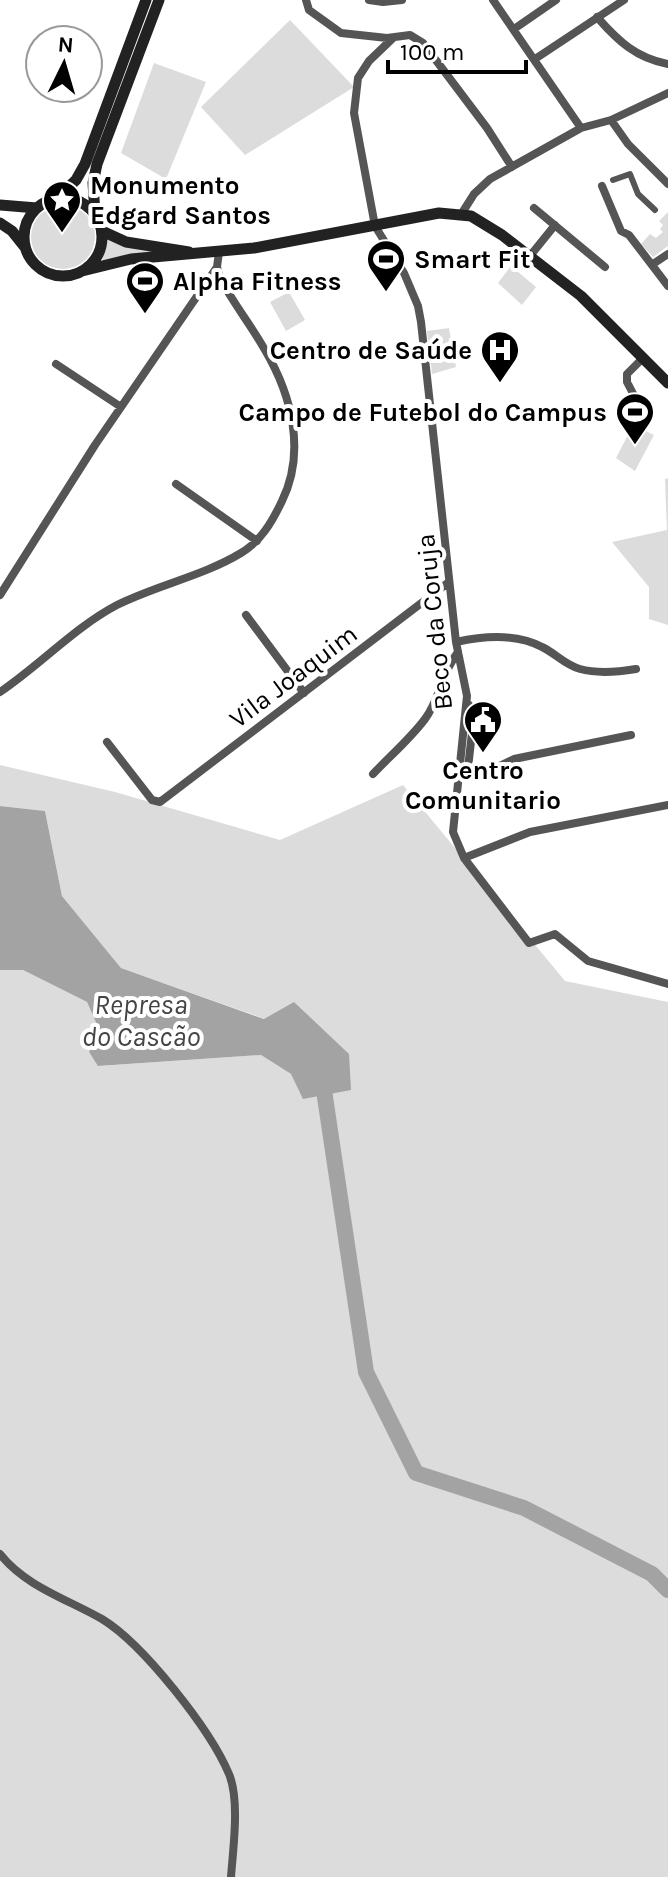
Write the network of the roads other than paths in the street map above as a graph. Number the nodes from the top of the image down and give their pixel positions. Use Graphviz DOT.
graph roads {
  1 [pos="146,0"];
  2 [pos="159,0"];
  3 [pos="306,0"];
  4 [pos="369,0"];
  5 [pos="402,0"];
  6 [pos="493,0"];
  7 [pos="556,0"];
  8 [pos="624,0"];
  9 [pos="597,17"];
  10 [pos="514,29"];
  11 [pos="393,38"];
  12 [pos="535,59"];
  13 [pos="668,64"];
  14 [pos="668,93"];
  15 [pos="611,120"];
  16 [pos="581,128"];
  17 [pos="512,167"];
  18 [pos="613,180"];
  19 [pos="668,184"];
  20 [pos="602,186"];
  21 [pos="56,199"];
  22 [pos="0,205"];
  23 [pos="37,208"];
  24 [pos="534,208"];
  25 [pos="655,210"];
  26 [pos="462,213"];
  27 [pos="95,215"];
  28 [pos="0,223"];
  29 [pos="555,225"];
  30 [pos="375,226"];
  31 [pos="102,231"];
  32 [pos="25,247"];
  33 [pos="219,252"];
  34 [pos="189,253"];
  35 [pos="668,254"];
  36 [pos="530,256"];
  37 [pos="653,264"];
  38 [pos="217,267"];
  39 [pos="605,267"];
  40 [pos="82,271"];
  41 [pos="668,286"];
  42 [pos="642,359"];
  43 [pos="56,364"];
  44 [pos="666,379"];
  45 [pos="121,407"];
  46 [pos="640,407"];
  47 [pos="176,484"];
  48 [pos="257,541"];
  49 [pos="449,582"];
  50 [pos="0,595"];
  51 [pos="246,615"];
  52 [pos="457,647"];
  53 [pos="636,669"];
  54 [pos="0,692"];
  55 [pos="304,693"];
  56 [pos="467,696"];
  57 [pos="631,735"];
  58 [pos="107,742"];
  59 [pos="373,774"];
  60 [pos="668,805"];
  61 [pos="464,858"];
  62 [pos="668,984"];
  63 [pos="0,1554"];
  64 [pos="231,1877"];
  1 -- 21 [label="main road"];
  2 -- 27 [label="main road"];
  3 -- 11 [label="street"];
  4 -- 5 [label="street"];
  6 -- 10 [label="street"];
  7 -- 10 [label="street"];
  8 -- 9 [label="street"];
  9 -- 12 [label="street"];
  9 -- 13 [label="street"];
  10 -- 12 [label="street"];
  11 -- 17 [label="street"];
  11 -- 30 [label="street"];
  12 -- 16 [label="street"];
  14 -- 15 [label="street"];
  15 -- 16 [label="street"];
  15 -- 19 [label="street"];
  16 -- 17 [label="street"];
  17 -- 26 [label="street"];
  18 -- 25 [label="street"];
  20 -- 37 [label="street"];
  21 -- 23 [label="main road"];
  21 -- 27 [label="main road"];
  22 -- 23 [label="main road"];
  23 -- 32 [label="main road"];
  24 -- 29 [label="street"];
  26 -- 30 [label="main road"];
  26 -- 36 [label="main road"];
  27 -- 31 [label="main road"];
  28 -- 32 [label="main road"];
  29 -- 36 [label="street"];
  29 -- 39 [label="street"];
  30 -- 33 [label="main road"];
  30 -- 49 [label="street, Beco da Coruja"];
  31 -- 34 [label="main road"];
  31 -- 40 [label="main road"];
  32 -- 40 [label="main road"];
  33 -- 34 [label="main road"];
  33 -- 38 [label="street"];
  34 -- 40 [label="main road"];
  35 -- 37 [label="street"];
  36 -- 42 [label="main road"];
  37 -- 41 [label="street"];
  38 -- 45 [label="street"];
  38 -- 48 [label="street"];
  42 -- 44 [label="main road"];
  42 -- 46 [label="street"];
  43 -- 45 [label="street"];
  45 -- 50 [label="street"];
  47 -- 48 [label="street"];
  48 -- 54 [label="street"];
  49 -- 52 [label="street, Beco da Coruja"];
  49 -- 55 [label="street, Vila Joaquim"];
  51 -- 55 [label="street"];
  52 -- 53 [label="street"];
  52 -- 56 [label="street, Beco da Coruja"];
  52 -- 59 [label="street"];
  55 -- 58 [label="street, Vila Joaquim"];
  56 -- 57 [label="street"];
  56 -- 61 [label="street, Beco da Coruja"];
  60 -- 61 [label="street"];
  61 -- 62 [label="street, Beco da Coruja"];
  63 -- 64 [label="street"];
}
